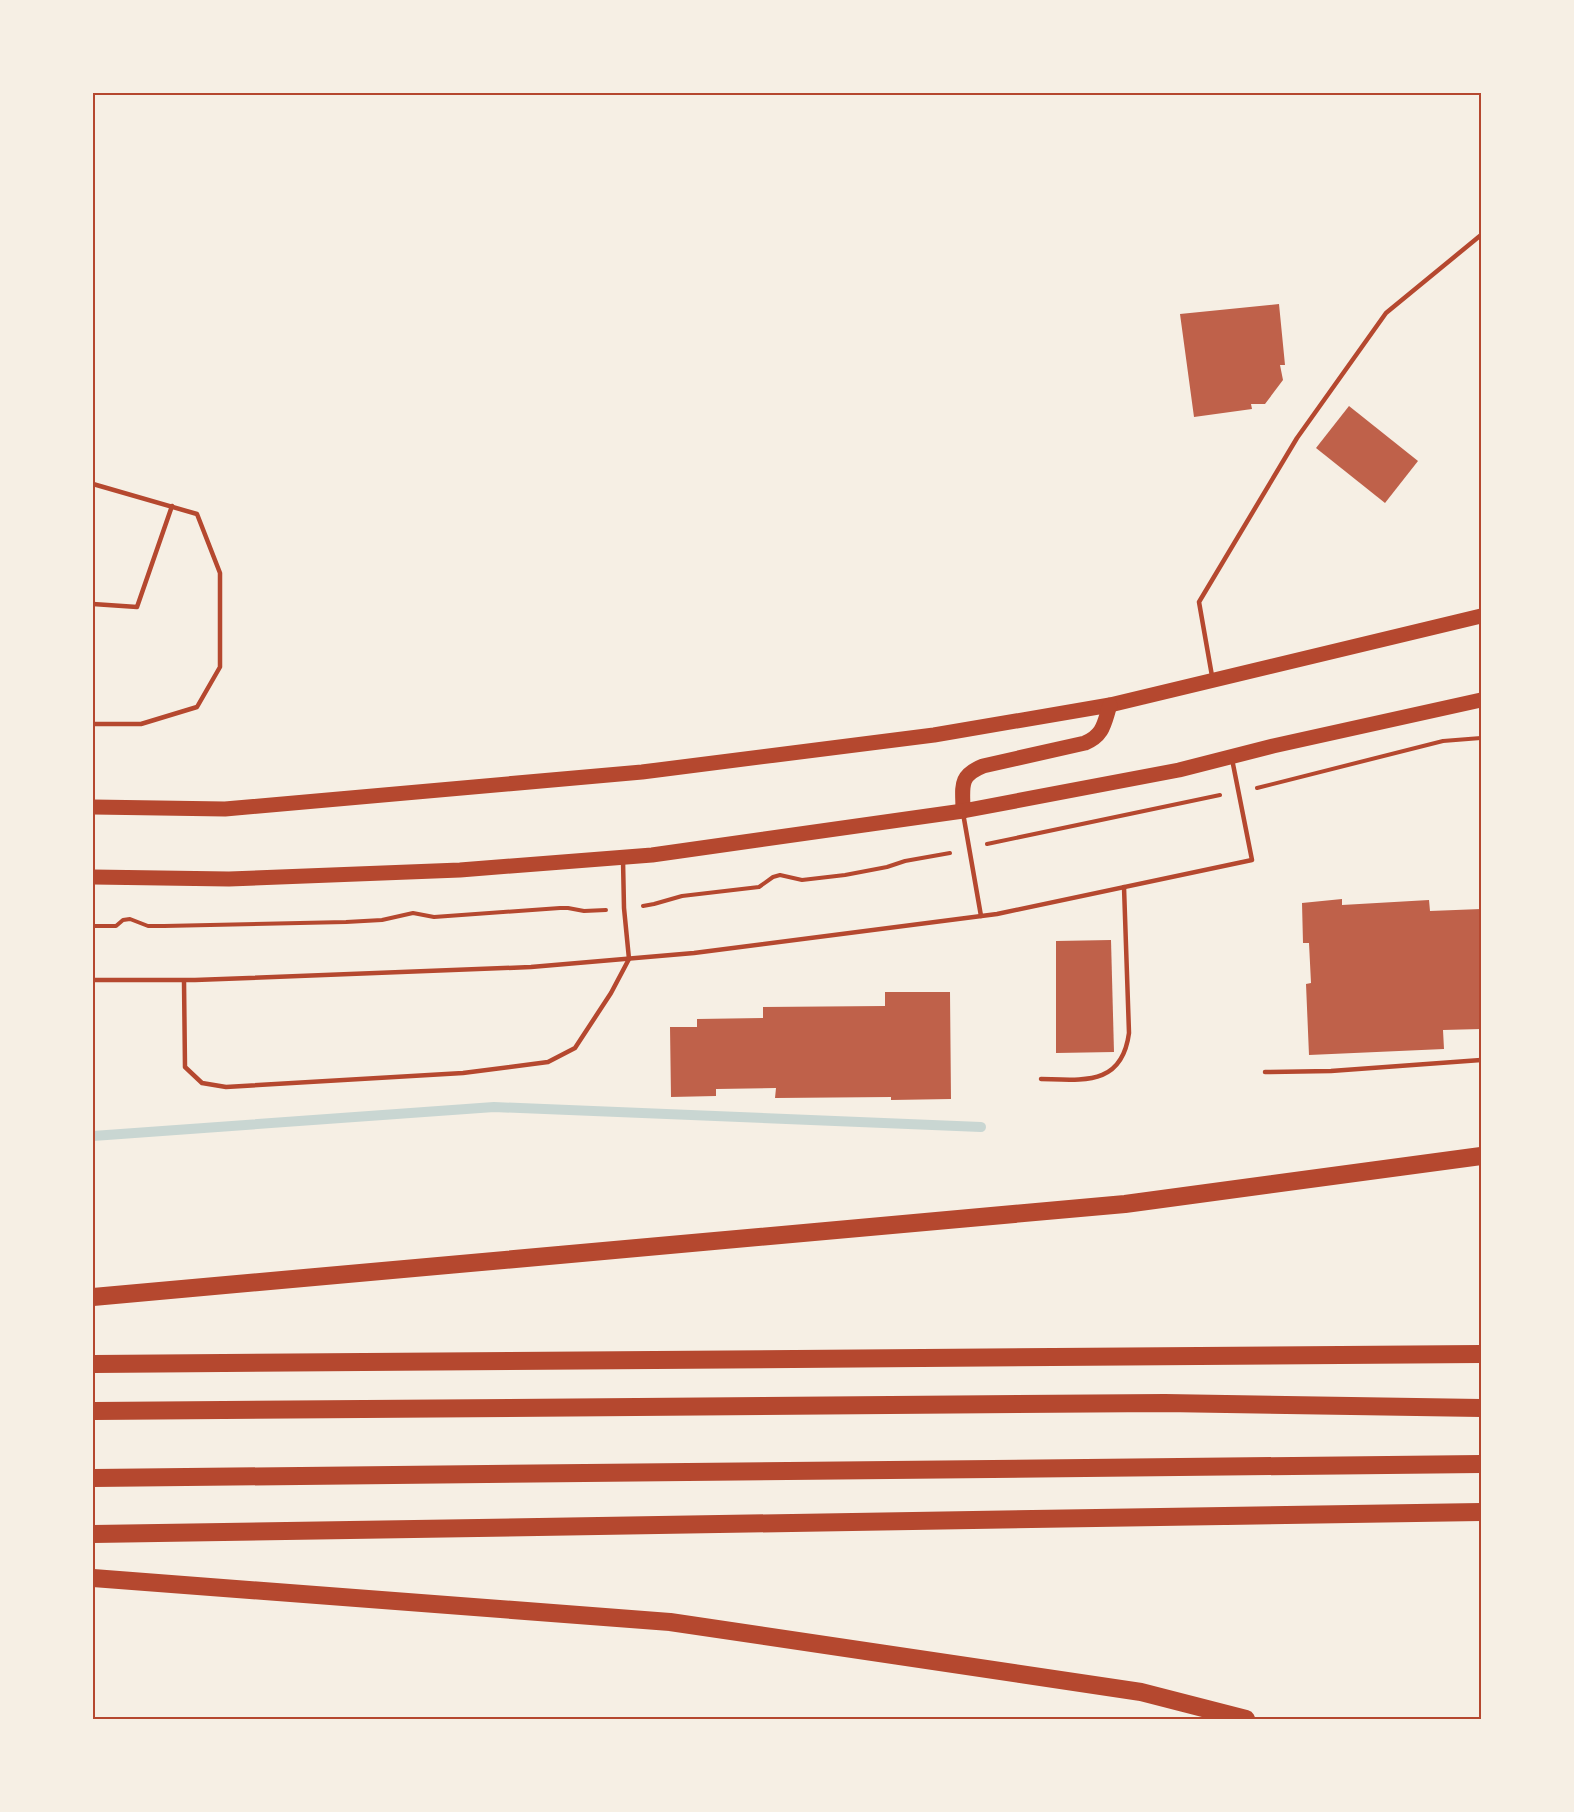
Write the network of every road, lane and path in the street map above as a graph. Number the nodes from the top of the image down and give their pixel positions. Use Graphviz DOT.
graph roads {
  1 [pos="1481,235"];
  2 [pos="93,484"];
  3 [pos="172,506"];
  4 [pos="93,604"];
  5 [pos="1481,616"];
  6 [pos="1213,681"];
  7 [pos="1481,700"];
  8 [pos="1110,705"];
  9 [pos="93,724"];
  10 [pos="1232,756"];
  11 [pos="93,807"];
  12 [pos="963,811"];
  13 [pos="623,857"];
  14 [pos="93,877"];
  15 [pos="1124,887"];
  16 [pos="981,916"];
  17 [pos="629,959"];
  18 [pos="93,980"];
  19 [pos="184,981"];
  20 [pos="1481,1060"];
  21 [pos="1265,1072"];
  22 [pos="1041,1079"];
  23 [pos="1481,1156"];
  24 [pos="93,1297"];
  25 [pos="1481,1354"];
  26 [pos="93,1364"];
  27 [pos="1481,1408"];
  28 [pos="93,1411"];
  29 [pos="1481,1464"];
  30 [pos="93,1478"];
  31 [pos="1481,1512"];
  32 [pos="93,1534"];
  33 [pos="93,1578"];
  34 [pos="1246,1719"];
  1 -- 6 [label="lane"];
  2 -- 3 [label="lane"];
  3 -- 4 [label="lane"];
  3 -- 9 [label="lane"];
  5 -- 6 [label="main road"];
  6 -- 8 [label="main road"];
  7 -- 10 [label="main road"];
  8 -- 11 [label="main road"];
  8 -- 12 [label="main road"];
  10 -- 12 [label="main road"];
  10 -- 15 [label="lane"];
  12 -- 13 [label="main road"];
  12 -- 16 [label="lane"];
  13 -- 14 [label="main road"];
  13 -- 17 [label="lane"];
  15 -- 16 [label="lane"];
  15 -- 22 [label="lane"];
  16 -- 17 [label="lane"];
  17 -- 19 [label="lane"];
  17 -- 19 [label="lane"];
  18 -- 19 [label="lane"];
  20 -- 21 [label="lane"];
  23 -- 24 [label="highway"];
  25 -- 26 [label="highway"];
  27 -- 28 [label="highway"];
  29 -- 30 [label="highway"];
  31 -- 32 [label="highway"];
  33 -- 34 [label="highway"];
}
